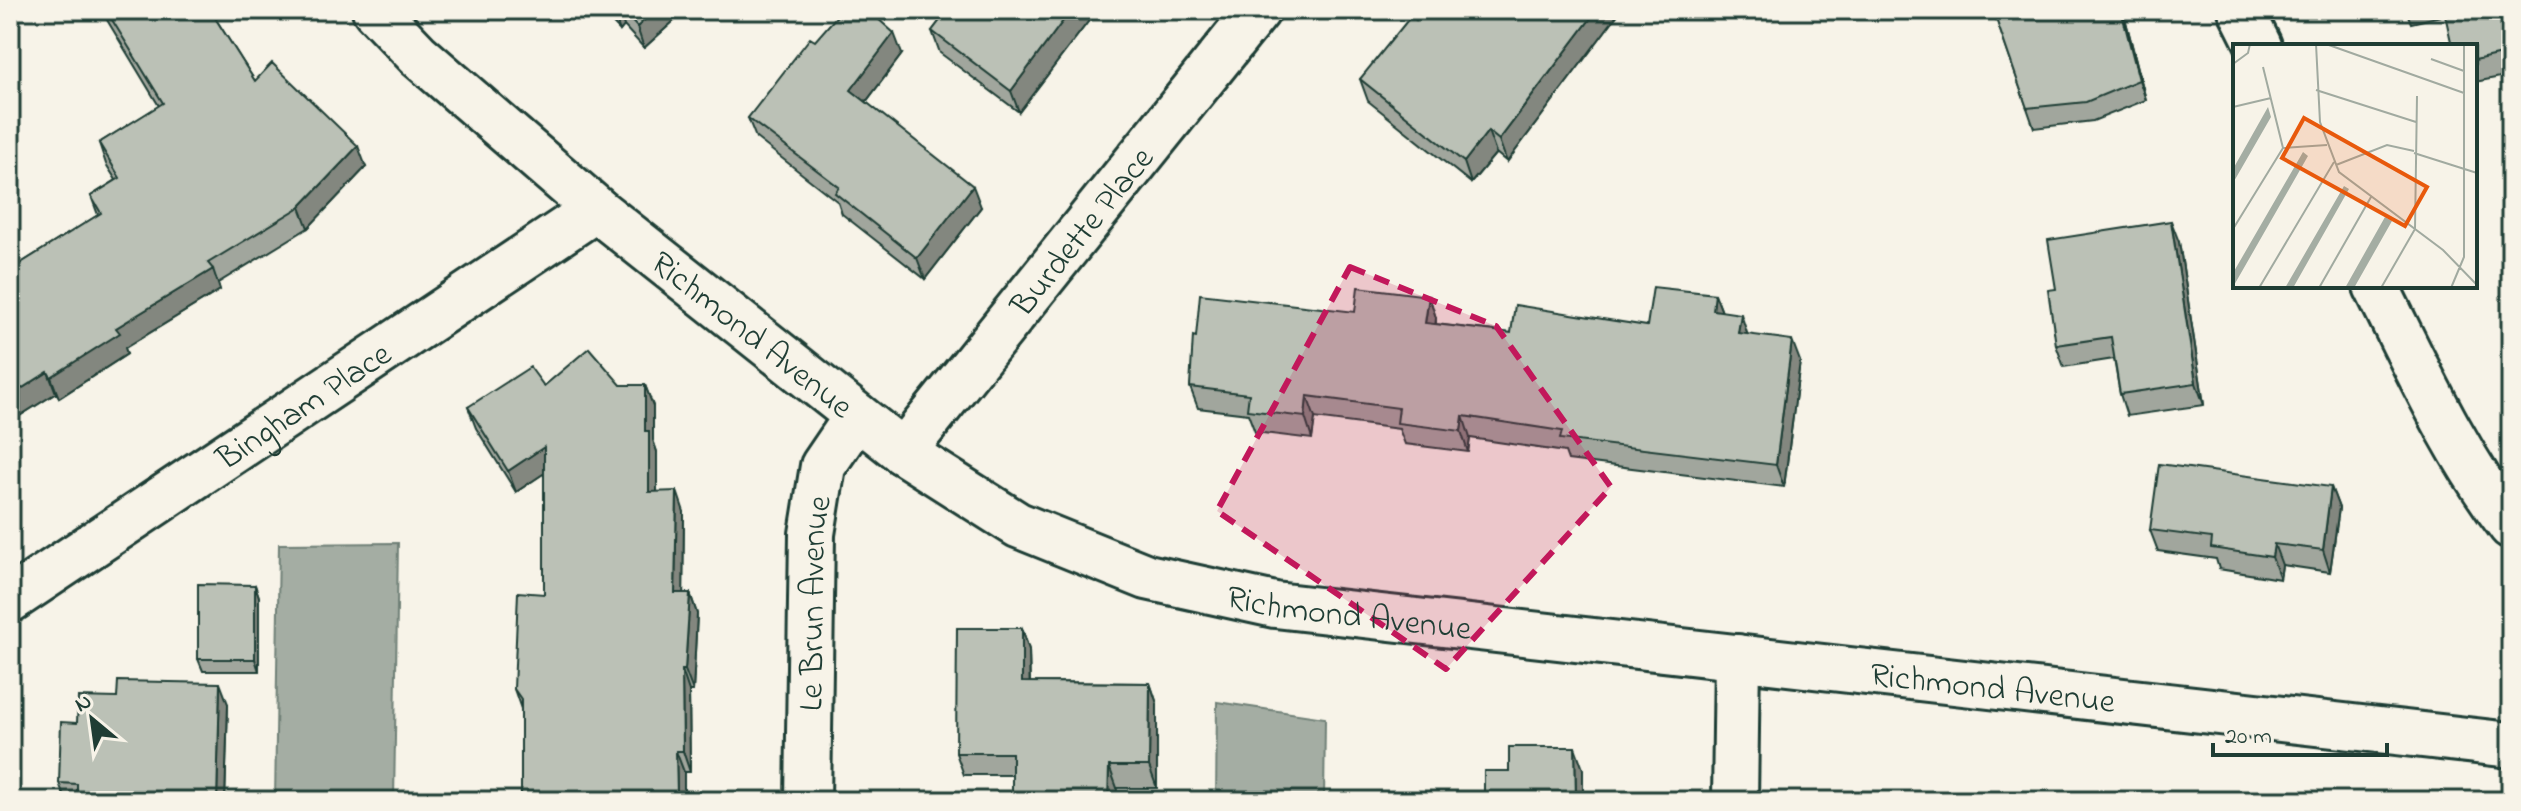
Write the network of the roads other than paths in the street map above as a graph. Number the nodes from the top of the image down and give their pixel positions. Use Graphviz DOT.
graph roads {
  1 [pos="375,10"];
  2 [pos="1258,10"];
  3 [pos="2241,10"];
  4 [pos="2258,44"];
  5 [pos="596,209"];
  6 [pos="2377,288"];
  7 [pos="857,416"];
  8 [pos="903,452"];
  9 [pos="2511,526"];
  10 [pos="10,600"];
  11 [pos="1737,657"];
  12 [pos="2511,745"];
  13 [pos="808,801"];
  14 [pos="1735,801"];
  1 -- 5 [label="street, Richmond Avenue"];
  2 -- 8 [label="street, Burdette Place"];
  3 -- 4 [label="street"];
  5 -- 7 [label="street, Richmond Avenue"];
  5 -- 10 [label="street, Bingham Place"];
  6 -- 9 [label="street"];
  7 -- 8 [label="street, Richmond Avenue"];
  7 -- 13 [label="street, Le Brun Avenue"];
  8 -- 11 [label="street, Richmond Avenue"];
  11 -- 12 [label="street, Richmond Avenue"];
  11 -- 14 [label="street"];
}
